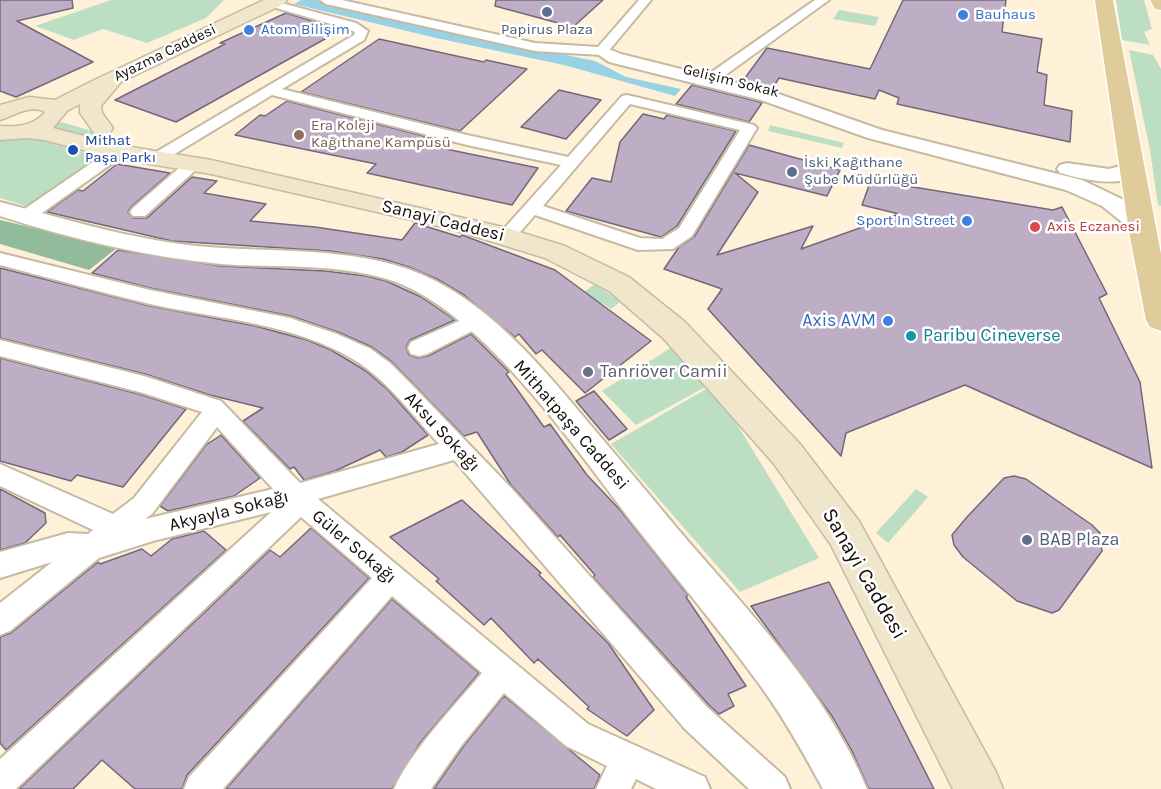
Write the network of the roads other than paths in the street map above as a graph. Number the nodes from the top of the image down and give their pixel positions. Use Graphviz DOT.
graph roads {
  1 [pos="326,0"];
  2 [pos="645,0"];
  3 [pos="823,0"];
  4 [pos="1104,0"];
  5 [pos="1159,0"];
  6 [pos="266,1"];
  7 [pos="1161,5"];
  8 [pos="232,6"];
  9 [pos="602,51"];
  10 [pos="114,78"];
  11 [pos="711,79"];
  12 [pos="268,90"];
  13 [pos="30,104"];
  14 [pos="55,112"];
  15 [pos="1,117"];
  16 [pos="102,128"];
  17 [pos="26,131"];
  18 [pos="118,152"];
  19 [pos="175,156"];
  20 [pos="571,162"];
  21 [pos="1132,169"];
  22 [pos="13,212"];
  23 [pos="139,212"];
  24 [pos="519,223"];
  25 [pos="1142,226"];
  26 [pos="0,259"];
  27 [pos="1160,298"];
  28 [pos="475,321"];
  29 [pos="0,348"];
  30 [pos="418,348"];
  31 [pos="217,410"];
  32 [pos="458,450"];
  33 [pos="0,475"];
  34 [pos="298,498"];
  35 [pos="117,529"];
  36 [pos="94,547"];
  37 [pos="0,565"];
  38 [pos="390,578"];
  39 [pos="0,621"];
  40 [pos="503,671"];
  41 [pos="629,759"];
  42 [pos="0,782"];
  43 [pos="6,789"];
  44 [pos="201,789"];
  45 [pos="411,789"];
  46 [pos="613,789"];
  47 [pos="693,789"];
  48 [pos="773,789"];
  49 [pos="846,789"];
  50 [pos="979,789"];
  1 -- 9 [label="street"];
  2 -- 9 [label="street"];
  3 -- 11 [label="street"];
  4 -- 21 [label="main road"];
  5 -- 7 [label="main road"];
  6 -- 8 [label="main road, Ayazma Caddesi"];
  6 -- 10 [label="main road, Ayazma Caddesi"];
  6 -- 12 [label="street"];
  8 -- 13 [label="main road, Ayazma Caddesi"];
  9 -- 11 [label="street"];
  10 -- 14 [label="main road, Ayazma Caddesi"];
  10 -- 16 [label="main road"];
  11 -- 21 [label="street, Gelişim Sokak"];
  11 -- 25 [label="street"];
  12 -- 19 [label="street"];
  12 -- 20 [label="street"];
  13 -- 14 [label="main road, Sanayi Caddesi"];
  13 -- 15 [label="main road, Ayazma Caddesi"];
  14 -- 16 [label="main road, Sanayi Caddesi"];
  14 -- 17 [label="main road, Ayazma Caddesi"];
  15 -- 17 [label="main road"];
  16 -- 19 [label="main road, Sanayi Caddesi"];
  17 -- 18 [label="main road, Sanayi Caddesi"];
  18 -- 19 [label="main road, Sanayi Caddesi"];
  18 -- 22 [label="street"];
  19 -- 23 [label="street"];
  19 -- 24 [label="main road, Sanayi Caddesi"];
  20 -- 24 [label="street"];
  20 -- 24 [label="street"];
  21 -- 25 [label="main road"];
  22 -- 28 [label="street, Mithatpaşa Caddesi"];
  24 -- 50 [label="main road, Sanayi Caddesi"];
  25 -- 27 [label="main road"];
  26 -- 32 [label="street, Aksu Sokağı"];
  28 -- 30 [label="street"];
  28 -- 49 [label="street, Mithatpaşa Caddesi"];
  29 -- 31 [label="street, Güler Sokağı"];
  31 -- 34 [label="street, Güler Sokağı"];
  31 -- 35 [label="street"];
  32 -- 34 [label="street, Akyayla Sokağı"];
  32 -- 48 [label="street, Aksu Sokağı"];
  33 -- 35 [label="street"];
  34 -- 36 [label="street, Akyayla Sokağı"];
  34 -- 38 [label="street, Güler Sokağı"];
  34 -- 42 [label="street"];
  35 -- 36 [label="street"];
  36 -- 37 [label="street, Akyayla Sokağı"];
  36 -- 39 [label="street"];
  38 -- 40 [label="street, Güler Sokağı"];
  38 -- 44 [label="street"];
  40 -- 41 [label="street, Güler Sokağı"];
  40 -- 45 [label="street"];
  41 -- 46 [label="street"];
  41 -- 47 [label="street, Güler Sokağı"];
  42 -- 43 [label="street"];
}
